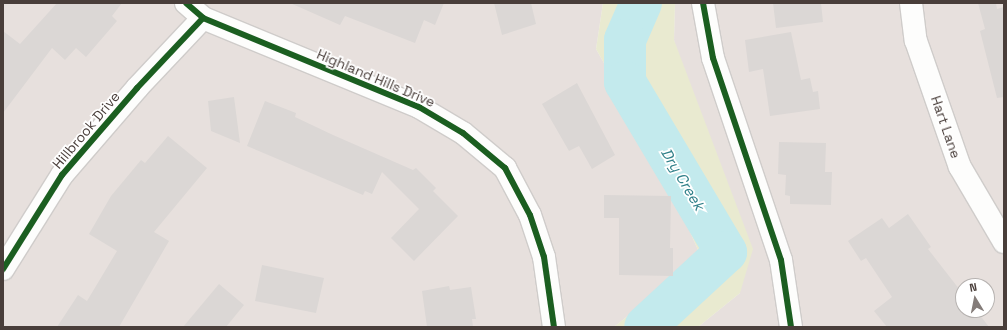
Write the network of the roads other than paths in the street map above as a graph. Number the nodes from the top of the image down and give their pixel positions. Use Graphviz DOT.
graph roads {
  1 [pos="186,3"];
  2 [pos="703,3"];
  3 [pos="911,3"];
  4 [pos="203,18"];
  5 [pos="1004,242"];
  6 [pos="3,269"];
  7 [pos="554,327"];
  8 [pos="791,327"];
  1 -- 4 [label="street, Highland Hills Drive"];
  2 -- 8 [label="street"];
  3 -- 5 [label="street, Hart Lane"];
  4 -- 6 [label="street, Hillbrook Drive"];
  4 -- 7 [label="street, Highland Hills Drive"];
}
